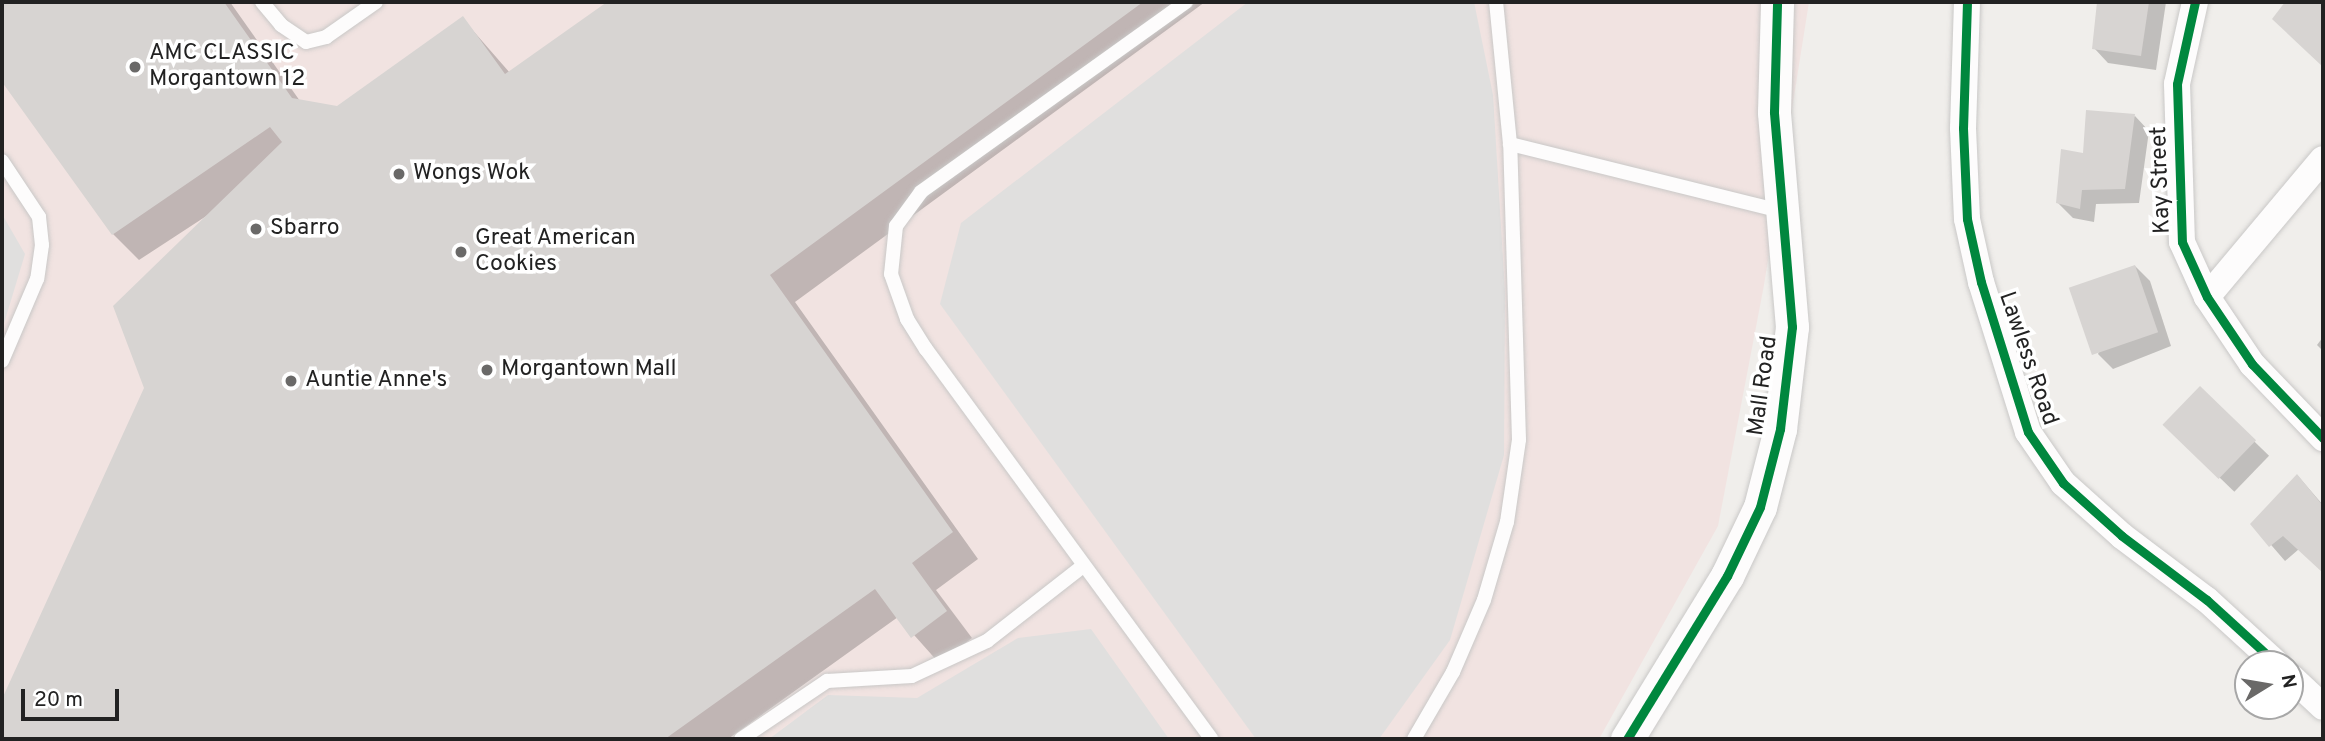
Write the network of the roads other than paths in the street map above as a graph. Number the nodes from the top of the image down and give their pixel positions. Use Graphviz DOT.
graph roads {
  1 [pos="262,2"];
  2 [pos="376,2"];
  3 [pos="1186,2"];
  4 [pos="1496,2"];
  5 [pos="1777,2"];
  6 [pos="1967,2"];
  7 [pos="2195,2"];
  8 [pos="1510,144"];
  9 [pos="2323,159"];
  10 [pos="2,161"];
  11 [pos="1785,212"];
  12 [pos="2207,297"];
  13 [pos="2,361"];
  14 [pos="2323,438"];
  15 [pos="1083,566"];
  16 [pos="2262,650"];
  17 [pos="2304,689"];
  18 [pos="2323,707"];
  19 [pos="741,739"];
  20 [pos="1210,739"];
  21 [pos="1414,739"];
  22 [pos="1627,739"];
  1 -- 2 [label="lane"];
  3 -- 15 [label="lane"];
  4 -- 8 [label="lane"];
  5 -- 11 [label="street, Mall Road"];
  6 -- 16 [label="street, Lawless Road"];
  7 -- 12 [label="street, Kay Street"];
  8 -- 11 [label="lane"];
  8 -- 21 [label="lane"];
  9 -- 12 [label="street"];
  10 -- 13 [label="lane"];
  11 -- 22 [label="street, Mall Road"];
  12 -- 14 [label="street, Kay Street"];
  15 -- 19 [label="lane"];
  15 -- 20 [label="lane"];
  17 -- 18 [label="street"];
}
